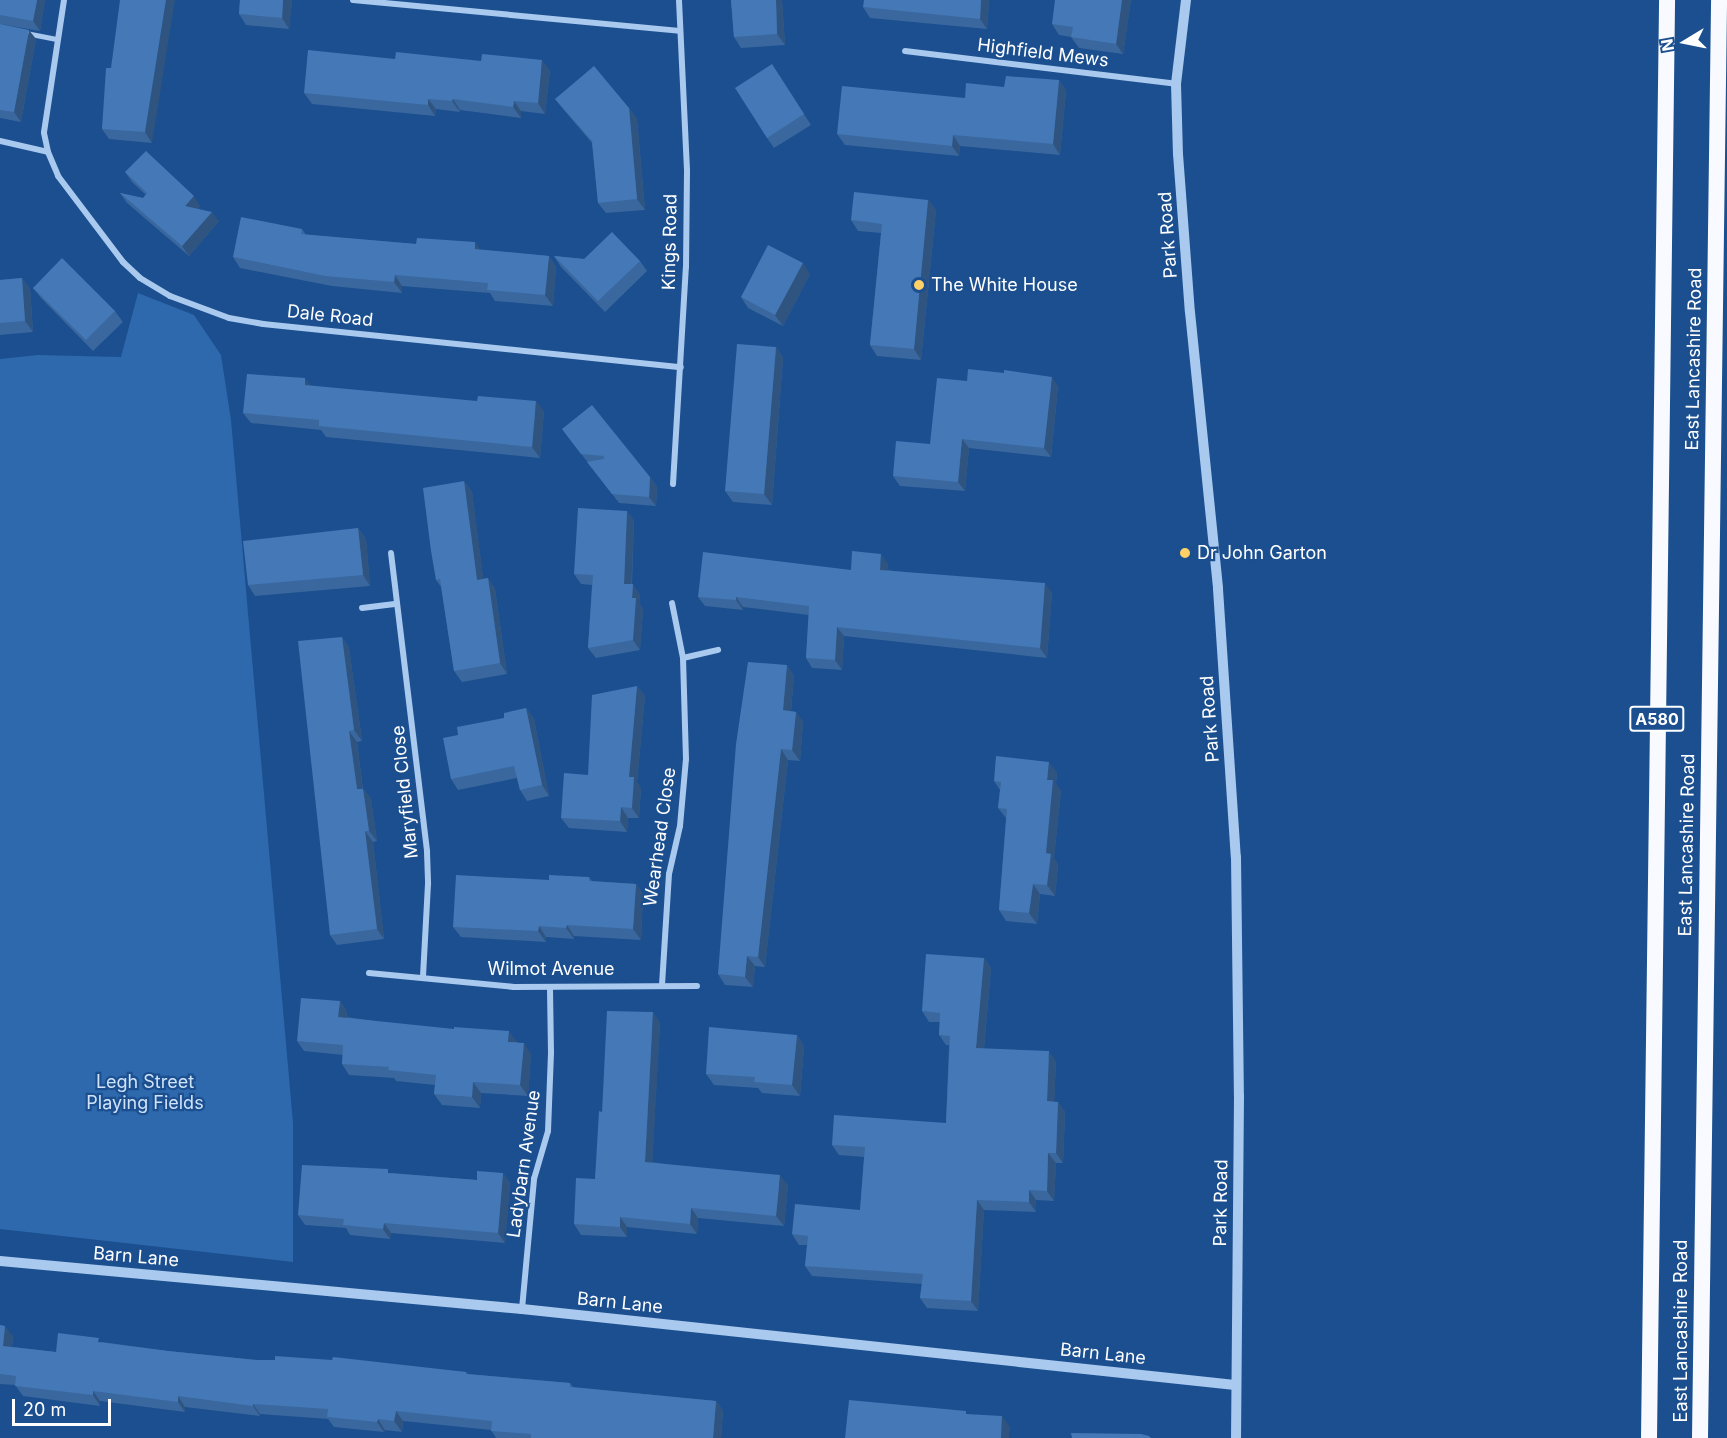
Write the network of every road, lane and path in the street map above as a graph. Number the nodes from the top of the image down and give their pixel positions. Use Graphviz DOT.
graph roads {
  1 [pos="64,0"];
  2 [pos="353,0"];
  3 [pos="679,0"];
  4 [pos="1186,0"];
  5 [pos="1667,0"];
  6 [pos="1719,0"];
  7 [pos="680,31"];
  8 [pos="23,32"];
  9 [pos="57,39"];
  10 [pos="905,51"];
  11 [pos="1176,84"];
  12 [pos="0,141"];
  13 [pos="48,152"];
  14 [pos="681,367"];
  15 [pos="674,484"];
  16 [pos="391,553"];
  17 [pos="672,603"];
  18 [pos="397,604"];
  19 [pos="362,608"];
  20 [pos="718,650"];
  21 [pos="683,658"];
  22 [pos="369,974"];
  23 [pos="423,977"];
  24 [pos="662,985"];
  25 [pos="697,986"];
  26 [pos="550,987"];
  27 [pos="0,1261"];
  28 [pos="522,1309"];
  29 [pos="1235,1385"];
  30 [pos="1236,1438"];
  31 [pos="1648,1438"];
  32 [pos="1700,1438"];
  1 -- 9 [label="street, Dale Road"];
  2 -- 7 [label="street"];
  3 -- 7 [label="street, Kings Road"];
  4 -- 11 [label="street, Park Road"];
  5 -- 31 [label="highway, East Lancashire Road / A580"];
  6 -- 32 [label="highway, East Lancashire Road / A580"];
  7 -- 14 [label="street, Kings Road"];
  8 -- 9 [label="lane"];
  9 -- 13 [label="street, Dale Road"];
  10 -- 11 [label="street, Highfield Mews"];
  11 -- 29 [label="street, Park Road"];
  12 -- 13 [label="street"];
  13 -- 14 [label="street, Dale Road"];
  14 -- 15 [label="street, Kings Road"];
  16 -- 18 [label="street, Maryfield Close"];
  17 -- 21 [label="street, Wearhead Close"];
  18 -- 19 [label="street"];
  18 -- 23 [label="street, Maryfield Close"];
  20 -- 21 [label="street"];
  21 -- 24 [label="street, Wearhead Close"];
  22 -- 23 [label="street, Wilmot Avenue"];
  23 -- 26 [label="street, Wilmot Avenue"];
  24 -- 25 [label="street, Wilmot Avenue"];
  24 -- 26 [label="street, Wilmot Avenue"];
  26 -- 28 [label="street, Ladybarn Avenue"];
  27 -- 28 [label="street, Barn Lane"];
  28 -- 29 [label="street, Barn Lane"];
  29 -- 30 [label="street, Park Road"];
}
